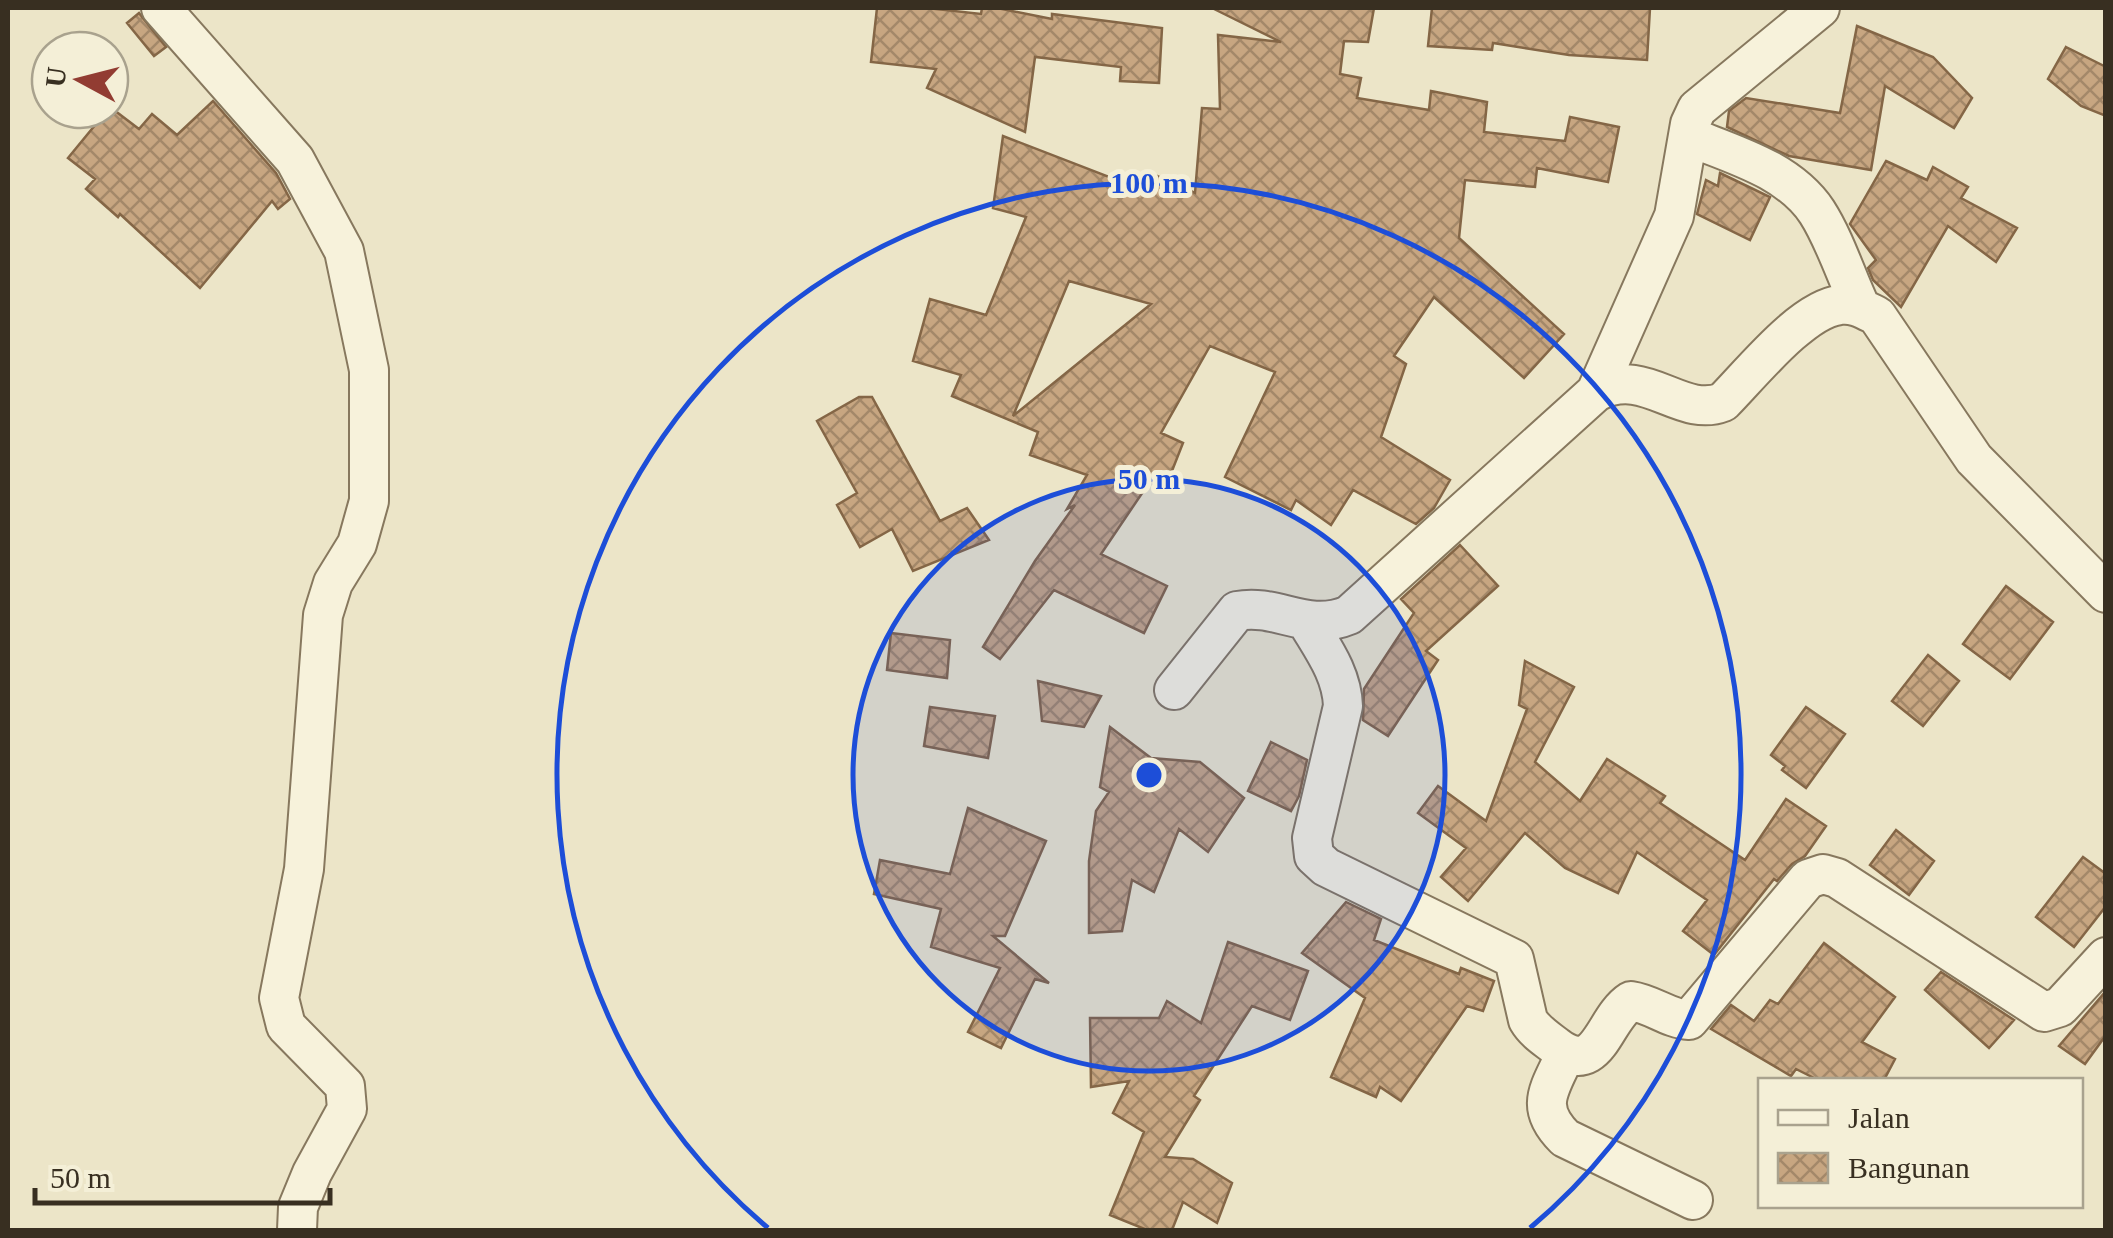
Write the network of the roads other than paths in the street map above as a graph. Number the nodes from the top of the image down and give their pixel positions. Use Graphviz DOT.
graph roads {
  1 [pos="161,8"];
  2 [pos="1820,8"];
  3 [pos="1690,137"];
  4 [pos="1860,306"];
  5 [pos="1596,392"];
  6 [pos="2106,593"];
  7 [pos="1307,622"];
  8 [pos="1174,690"];
  9 [pos="2106,958"];
  10 [pos="1566,1053"];
  11 [pos="1692,1200"];
  12 [pos="298,1230"];
  1 -- 12 [label="street"];
  2 -- 3 [label="street"];
  3 -- 4 [label="street"];
  3 -- 5 [label="street"];
  4 -- 5 [label="street"];
  4 -- 6 [label="street"];
  5 -- 7 [label="street"];
  7 -- 8 [label="street"];
  7 -- 10 [label="street"];
  9 -- 10 [label="street"];
  10 -- 11 [label="street"];
}
